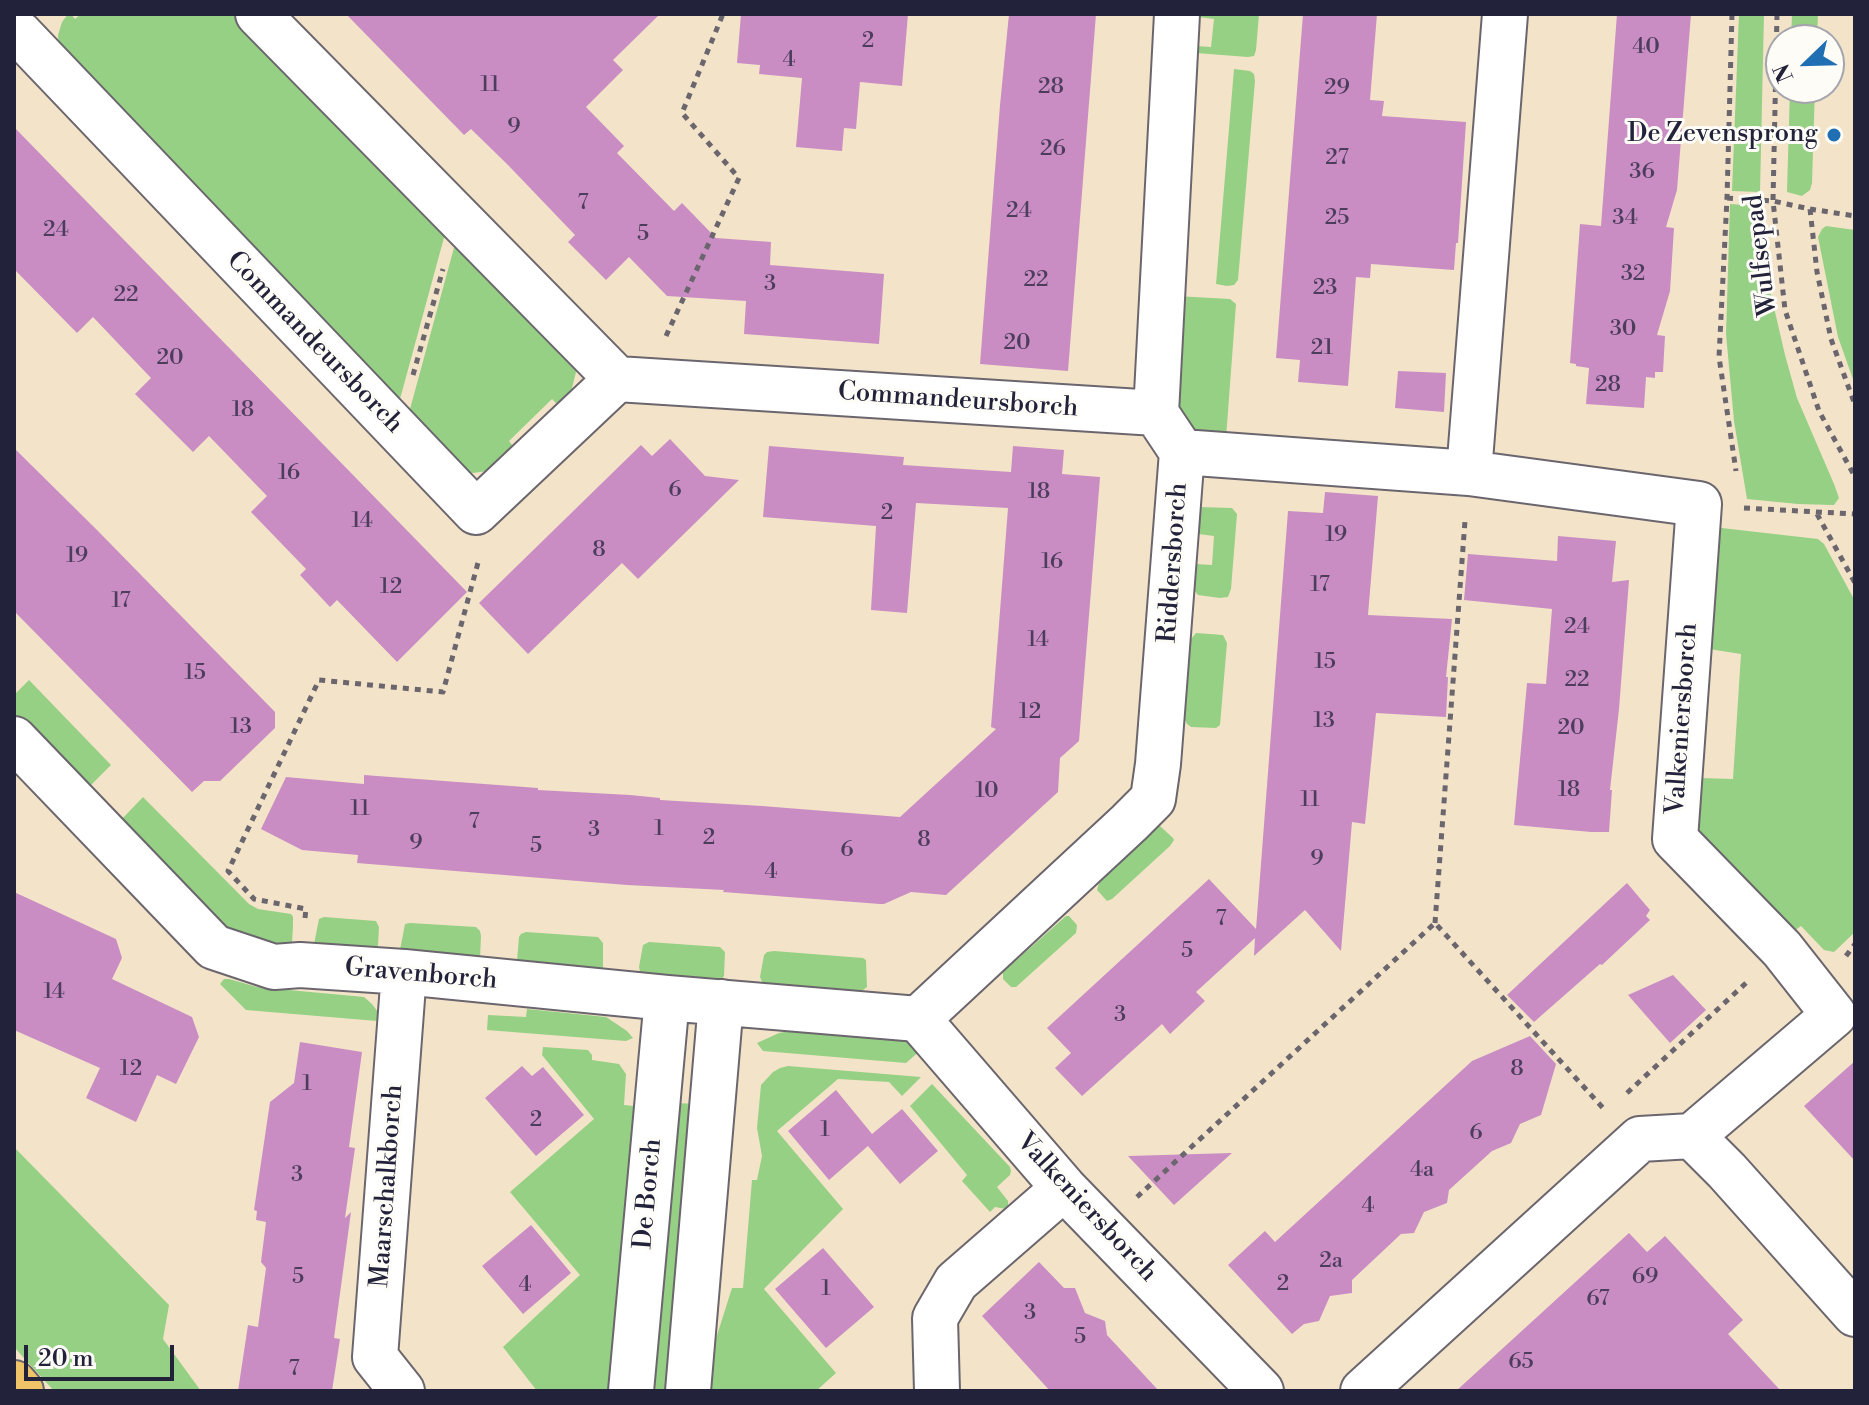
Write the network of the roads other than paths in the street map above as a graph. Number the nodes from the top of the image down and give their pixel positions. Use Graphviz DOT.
graph roads {
  1 [pos="258,14"];
  2 [pos="1177,14"];
  3 [pos="1505,14"];
  4 [pos="24,28"];
  5 [pos="631,380"];
  6 [pos="1156,413"];
  7 [pos="1182,452"];
  8 [pos="1469,473"];
  9 [pos="14,739"];
  10 [pos="404,972"];
  11 [pos="667,998"];
  12 [pos="721,1002"];
  13 [pos="918,1019"];
  14 [pos="1692,1136"];
  15 [pos="1064,1188"];
  16 [pos="1855,1314"];
  17 [pos="14,1383"];
  18 [pos="21,1391"];
  19 [pos="402,1391"];
  20 [pos="631,1391"];
  21 [pos="688,1391"];
  22 [pos="937,1391"];
  23 [pos="1261,1391"];
  24 [pos="1363,1391"];
  1 -- 5 [label="street"];
  2 -- 6 [label="street"];
  3 -- 8 [label="street"];
  4 -- 5 [label="street, Commandeursborch"];
  5 -- 6 [label="street, Commandeursborch"];
  6 -- 7 [label="street, Riddersborch"];
  7 -- 8 [label="street, Valkeniersborch"];
  7 -- 13 [label="street, Riddersborch"];
  8 -- 14 [label="street, Valkeniersborch"];
  9 -- 10 [label="street, Gravenborch"];
  10 -- 11 [label="street, Gravenborch"];
  10 -- 19 [label="street, Maarschalkborch"];
  11 -- 12 [label="street, Gravenborch"];
  11 -- 20 [label="street, De Borch"];
  12 -- 13 [label="street, Gravenborch"];
  12 -- 21 [label="street"];
  13 -- 15 [label="street, Valkeniersborch"];
  14 -- 16 [label="street"];
  14 -- 24 [label="street"];
  15 -- 22 [label="street"];
  15 -- 23 [label="street, Valkeniersborch"];
  17 -- 18 [label="main road"];
}
